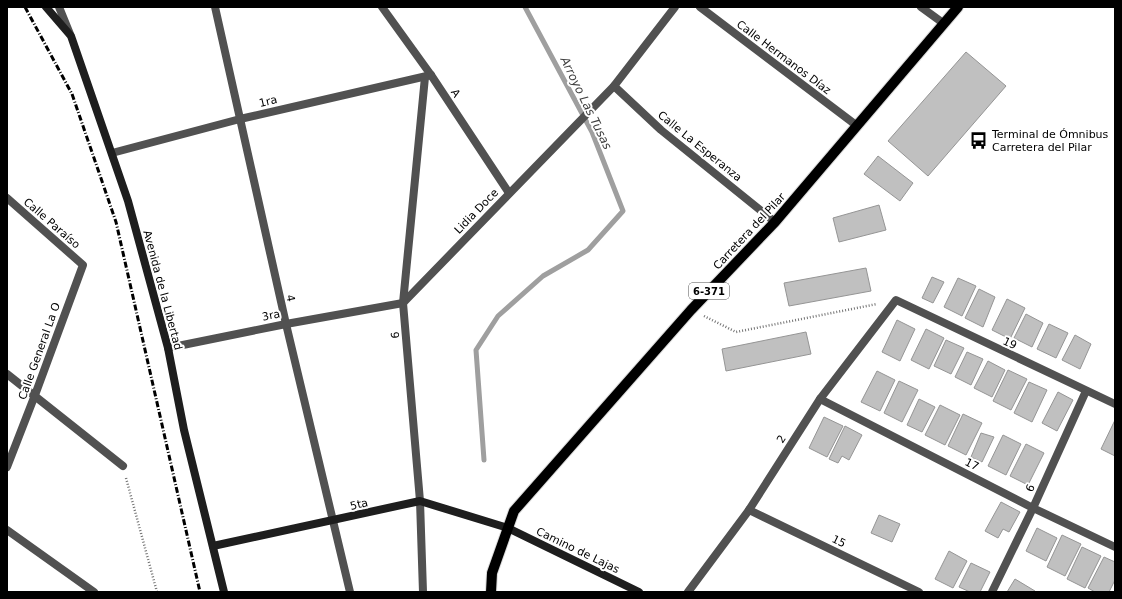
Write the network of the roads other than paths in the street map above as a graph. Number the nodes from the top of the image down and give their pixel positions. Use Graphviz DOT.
graph roads {
  1 [pos="46,7"];
  2 [pos="59,7"];
  3 [pos="215,7"];
  4 [pos="382,7"];
  5 [pos="674,7"];
  6 [pos="700,7"];
  7 [pos="921,7"];
  8 [pos="958,7"];
  9 [pos="943,23"];
  10 [pos="71,36"];
  11 [pos="428,76"];
  12 [pos="614,86"];
  13 [pos="240,119"];
  14 [pos="856,125"];
  15 [pos="112,153"];
  16 [pos="509,193"];
  17 [pos="7,198"];
  18 [pos="775,222"];
  19 [pos="83,265"];
  20 [pos="896,300"];
  21 [pos="404,303"];
  22 [pos="286,324"];
  23 [pos="168,348"];
  24 [pos="7,374"];
  25 [pos="1086,391"];
  26 [pos="35,395"];
  27 [pos="820,398"];
  28 [pos="1115,404"];
  29 [pos="123,466"];
  30 [pos="7,467"];
  31 [pos="420,501"];
  32 [pos="1033,508"];
  33 [pos="749,510"];
  34 [pos="333,521"];
  35 [pos="508,528"];
  36 [pos="7,530"];
  37 [pos="213,546"];
  38 [pos="1115,547"];
  39 [pos="94,592"];
  40 [pos="224,592"];
  41 [pos="350,592"];
  42 [pos="423,592"];
  43 [pos="491,592"];
  44 [pos="639,592"];
  45 [pos="688,592"];
  46 [pos="919,592"];
  47 [pos="992,592"];
  1 -- 10 [label="main road, Avenida de la Libertad"];
  2 -- 10 [label="street"];
  3 -- 13 [label="street, 4"];
  4 -- 11 [label="street, A"];
  5 -- 12 [label="street"];
  6 -- 14 [label="street, Calle Hermanos Díaz"];
  7 -- 9 [label="street"];
  8 -- 9 [label="main road, Carretera del Pilar / 6-371"];
  9 -- 14 [label="main road, Carretera del Pilar / 6-371"];
  10 -- 15 [label="main road, Avenida de la Libertad"];
  11 -- 13 [label="street, 1ra"];
  11 -- 16 [label="street, A"];
  11 -- 21 [label="street, 6"];
  12 -- 16 [label="street, Lidia Doce"];
  12 -- 18 [label="street, Calle La Esperanza"];
  13 -- 15 [label="street, 1ra"];
  13 -- 22 [label="street, 4"];
  14 -- 18 [label="main road, Carretera del Pilar / 6-371"];
  15 -- 23 [label="main road, Avenida de la Libertad"];
  16 -- 21 [label="street, Lidia Doce"];
  17 -- 19 [label="street, Calle Paraíso"];
  18 -- 35 [label="main road, Carretera del Pilar / 6-371"];
  19 -- 26 [label="street, Calle General La O"];
  20 -- 25 [label="street, 19"];
  20 -- 27 [label="street, 2"];
  21 -- 22 [label="street, 3ra"];
  21 -- 31 [label="street, 6"];
  22 -- 23 [label="street, 3ra"];
  22 -- 34 [label="street, 4"];
  23 -- 37 [label="main road, Avenida de la Libertad"];
  24 -- 26 [label="street"];
  25 -- 28 [label="street, 19"];
  25 -- 32 [label="street, 6"];
  26 -- 29 [label="street"];
  26 -- 30 [label="street, Calle General La O"];
  27 -- 32 [label="street, 17"];
  27 -- 33 [label="street, 2"];
  31 -- 34 [label="main road, 5ta"];
  31 -- 35 [label="main road"];
  31 -- 42 [label="street, 6"];
  32 -- 38 [label="street, 17"];
  32 -- 47 [label="street, 6"];
  33 -- 45 [label="street, 2"];
  33 -- 46 [label="street, 15"];
  34 -- 37 [label="main road, 5ta"];
  34 -- 41 [label="street, 4"];
  35 -- 43 [label="main road, Carretera del Pilar / 6-371"];
  35 -- 44 [label="main road, Camino de Lajas"];
  36 -- 39 [label="street"];
  37 -- 40 [label="main road, Avenida de la Libertad"];
}
